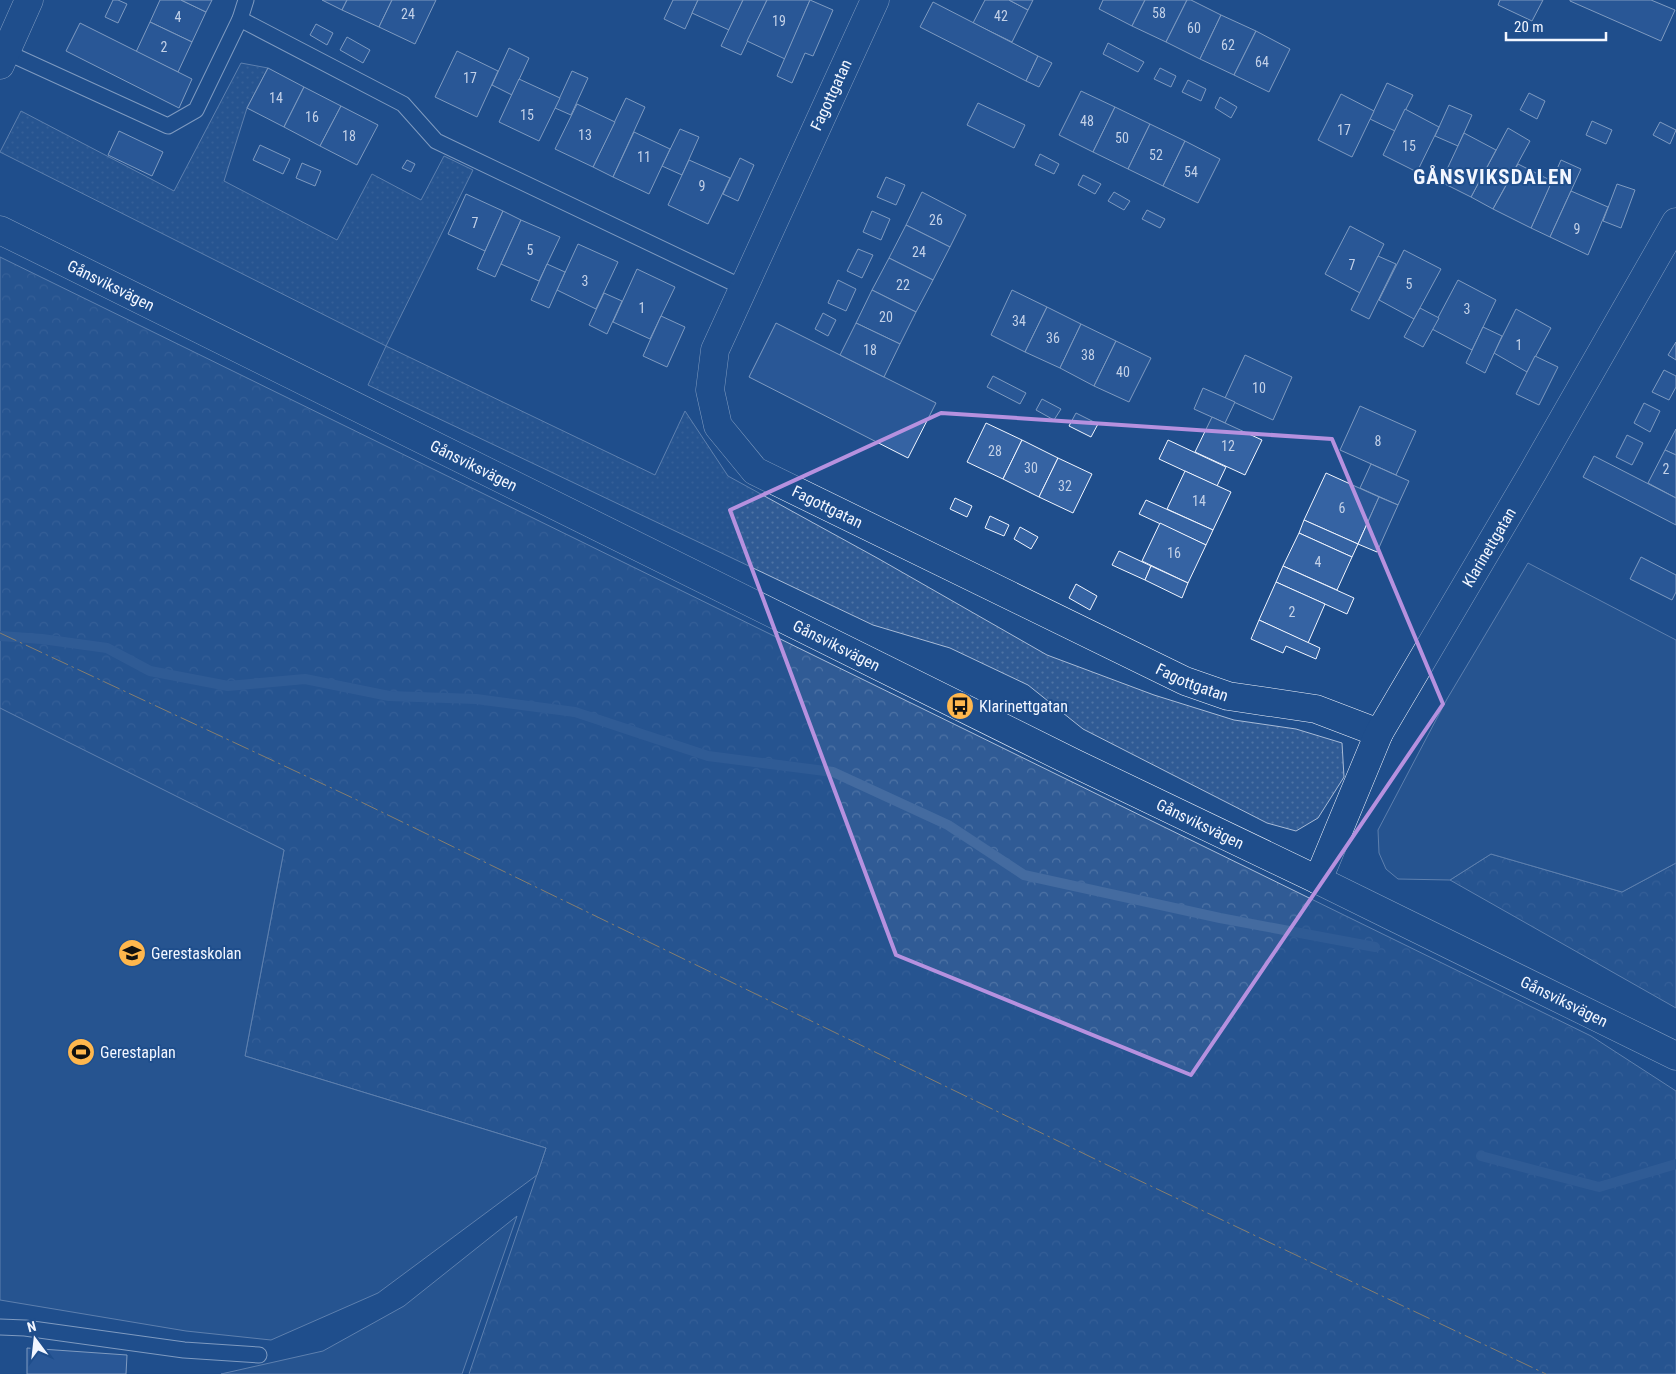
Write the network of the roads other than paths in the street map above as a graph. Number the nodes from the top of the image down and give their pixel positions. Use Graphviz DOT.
graph roads {
  1 [pos="29,0"];
  2 [pos="246,0"];
  3 [pos="867,3"];
  4 [pos="240,19"];
  5 [pos="3,58"];
  6 [pos="1676,222"];
  7 [pos="0,230"];
  8 [pos="744,288"];
  9 [pos="1379,733"];
  10 [pos="1318,880"];
  11 [pos="1676,1056"];
  12 [pos="0,1327"];
  13 [pos="259,1355"];
  1 -- 5 [label="street"];
  2 -- 4 [label="lane"];
  3 -- 8 [label="street, Fagottgatan"];
  4 -- 5 [label="lane"];
  4 -- 8 [label="lane"];
  6 -- 9 [label="street, Klarinettgatan"];
  7 -- 10 [label="street, Gånsviksvägen"];
  8 -- 9 [label="street, Fagottgatan"];
  9 -- 10 [label="street, Klarinettgatan"];
  10 -- 11 [label="street, Gånsviksvägen"];
  12 -- 13 [label="lane"];
}
